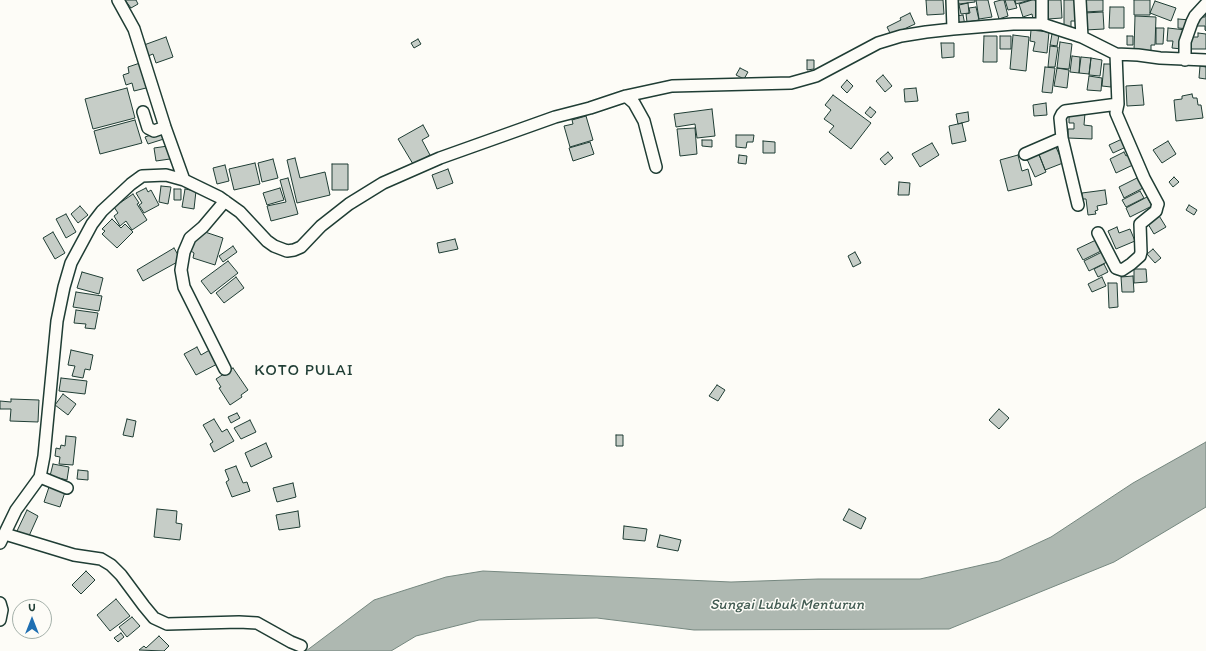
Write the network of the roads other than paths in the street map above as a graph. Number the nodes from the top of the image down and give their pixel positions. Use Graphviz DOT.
graph roads {
  1 [pos="118,0"];
  2 [pos="952,0"];
  3 [pos="1042,0"];
  4 [pos="1080,0"];
  5 [pos="1206,4"];
  6 [pos="1042,24"];
  7 [pos="953,29"];
  8 [pos="1082,37"];
  9 [pos="1116,54"];
  10 [pos="1185,60"];
  11 [pos="1206,60"];
  12 [pos="626,96"];
  13 [pos="1118,104"];
  14 [pos="143,112"];
  15 [pos="165,127"];
  16 [pos="1062,138"];
  17 [pos="1025,154"];
  18 [pos="656,167"];
  19 [pos="184,180"];
  20 [pos="225,202"];
  21 [pos="1078,205"];
  22 [pos="1098,233"];
  23 [pos="225,369"];
  24 [pos="40,478"];
  25 [pos="68,488"];
  26 [pos="2,538"];
  27 [pos="0,603"];
  28 [pos="0,620"];
  29 [pos="301,646"];
  1 -- 15 [label="street"];
  2 -- 7 [label="street"];
  3 -- 6 [label="street"];
  4 -- 8 [label="street"];
  5 -- 10 [label="street"];
  6 -- 7 [label="street"];
  6 -- 8 [label="street"];
  7 -- 12 [label="street"];
  8 -- 9 [label="street"];
  9 -- 10 [label="street"];
  9 -- 13 [label="street"];
  10 -- 11 [label="street"];
  12 -- 18 [label="street"];
  12 -- 20 [label="street"];
  13 -- 16 [label="street"];
  13 -- 22 [label="street"];
  14 -- 15 [label="street"];
  15 -- 19 [label="street"];
  16 -- 17 [label="street"];
  16 -- 21 [label="street"];
  19 -- 20 [label="street"];
  19 -- 24 [label="street"];
  20 -- 23 [label="street"];
  24 -- 25 [label="street"];
  24 -- 26 [label="street"];
  26 -- 29 [label="street"];
  27 -- 28 [label="street"];
}
